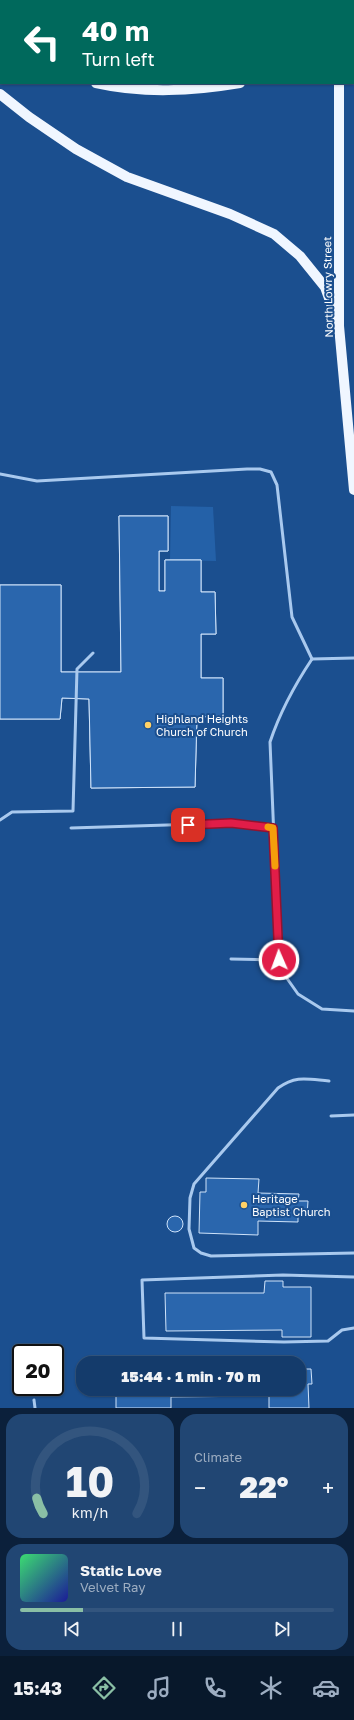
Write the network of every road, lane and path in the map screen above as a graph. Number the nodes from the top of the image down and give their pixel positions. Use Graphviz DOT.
graph roads {
  1 [pos="100,84"];
  2 [pos="234,84"];
  3 [pos="339,84"];
  4 [pos="0,94"];
  5 [pos="339,326"];
  6 [pos="0,474"];
  7 [pos="354,490"];
  8 [pos="93,653"];
  9 [pos="354,658"];
  10 [pos="312,660"];
  11 [pos="0,820"];
  12 [pos="71,828"];
  13 [pos="273,828"];
  14 [pos="231,959"];
  15 [pos="279,960"];
  16 [pos="354,1011"];
  17 [pos="329,1081"];
  18 [pos="354,1115"];
  19 [pos="331,1116"];
  20 [pos="354,1253"];
  21 [pos="354,1277"];
  22 [pos="354,1328"];
  23 [pos="34,1400"];
  24 [pos="35,1408"];
  1 -- 2 [label="main road"];
  3 -- 5 [label="main road, North Lowry Street"];
  4 -- 5 [label="main road"];
  5 -- 7 [label="main road, North Lowry Street"];
  6 -- 10 [label="lane"];
  8 -- 11 [label="lane"];
  9 -- 10 [label="lane"];
  10 -- 13 [label="lane"];
  12 -- 13 [label="lane"];
  13 -- 15 [label="lane"];
  14 -- 15 [label="lane"];
  15 -- 16 [label="lane"];
  17 -- 20 [label="lane"];
  18 -- 19 [label="lane"];
  21 -- 22 [label="lane"];
  23 -- 24 [label="lane"];
}
